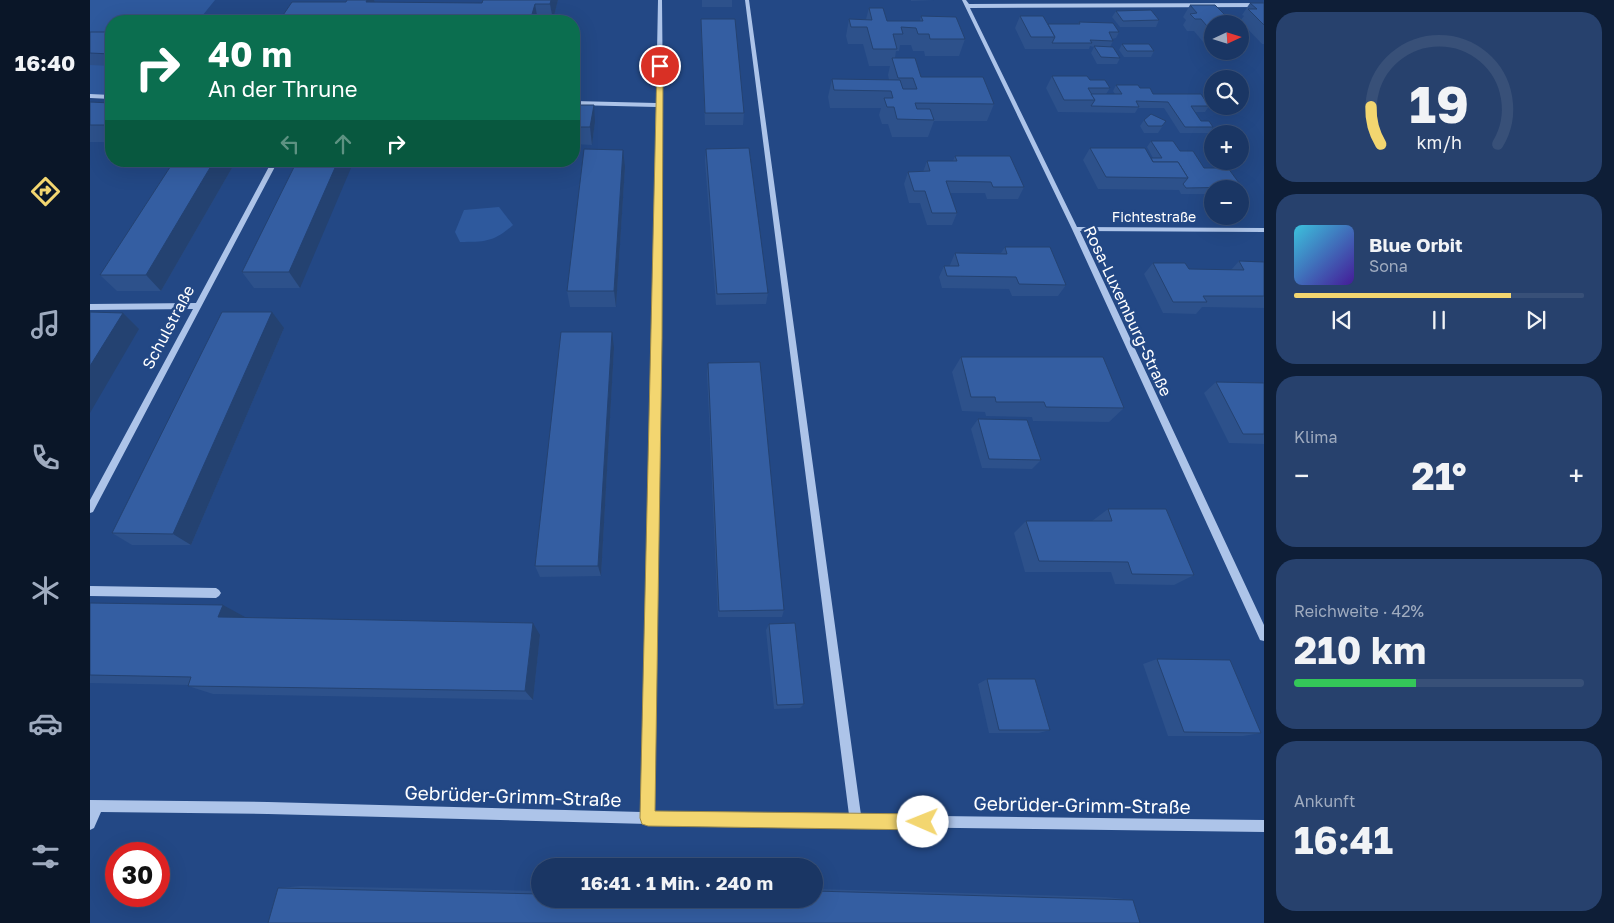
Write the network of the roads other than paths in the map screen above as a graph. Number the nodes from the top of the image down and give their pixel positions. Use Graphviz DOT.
graph roads {
  1 [pos="660,0"];
  2 [pos="747,0"];
  3 [pos="966,3"];
  4 [pos="1264,5"];
  5 [pos="90,96"];
  6 [pos="105,96"];
  7 [pos="580,103"];
  8 [pos="660,105"];
  9 [pos="272,167"];
  10 [pos="1075,229"];
  11 [pos="1264,230"];
  12 [pos="198,306"];
  13 [pos="90,307"];
  14 [pos="90,509"];
  15 [pos="90,591"];
  16 [pos="216,593"];
  17 [pos="1264,636"];
  18 [pos="94,806"];
  19 [pos="648,818"];
  20 [pos="856,821"];
  21 [pos="90,824"];
  22 [pos="1264,826"];
  1 -- 8 [label="street"];
  2 -- 20 [label="street"];
  3 -- 4 [label="street"];
  3 -- 10 [label="street, Rosa-Luxemburg-Straße"];
  5 -- 6 [label="street"];
  7 -- 8 [label="street"];
  8 -- 19 [label="street"];
  9 -- 12 [label="street, Schulstraße"];
  10 -- 11 [label="street, Fichtestraße"];
  10 -- 17 [label="street, Rosa-Luxemburg-Straße"];
  12 -- 13 [label="street"];
  12 -- 14 [label="street, Schulstraße"];
  15 -- 16 [label="street"];
  18 -- 19 [label="street, Gebrüder-Grimm-Straße"];
  18 -- 21 [label="street"];
  19 -- 20 [label="street, Gebrüder-Grimm-Straße"];
  20 -- 22 [label="street, Gebrüder-Grimm-Straße"];
}
